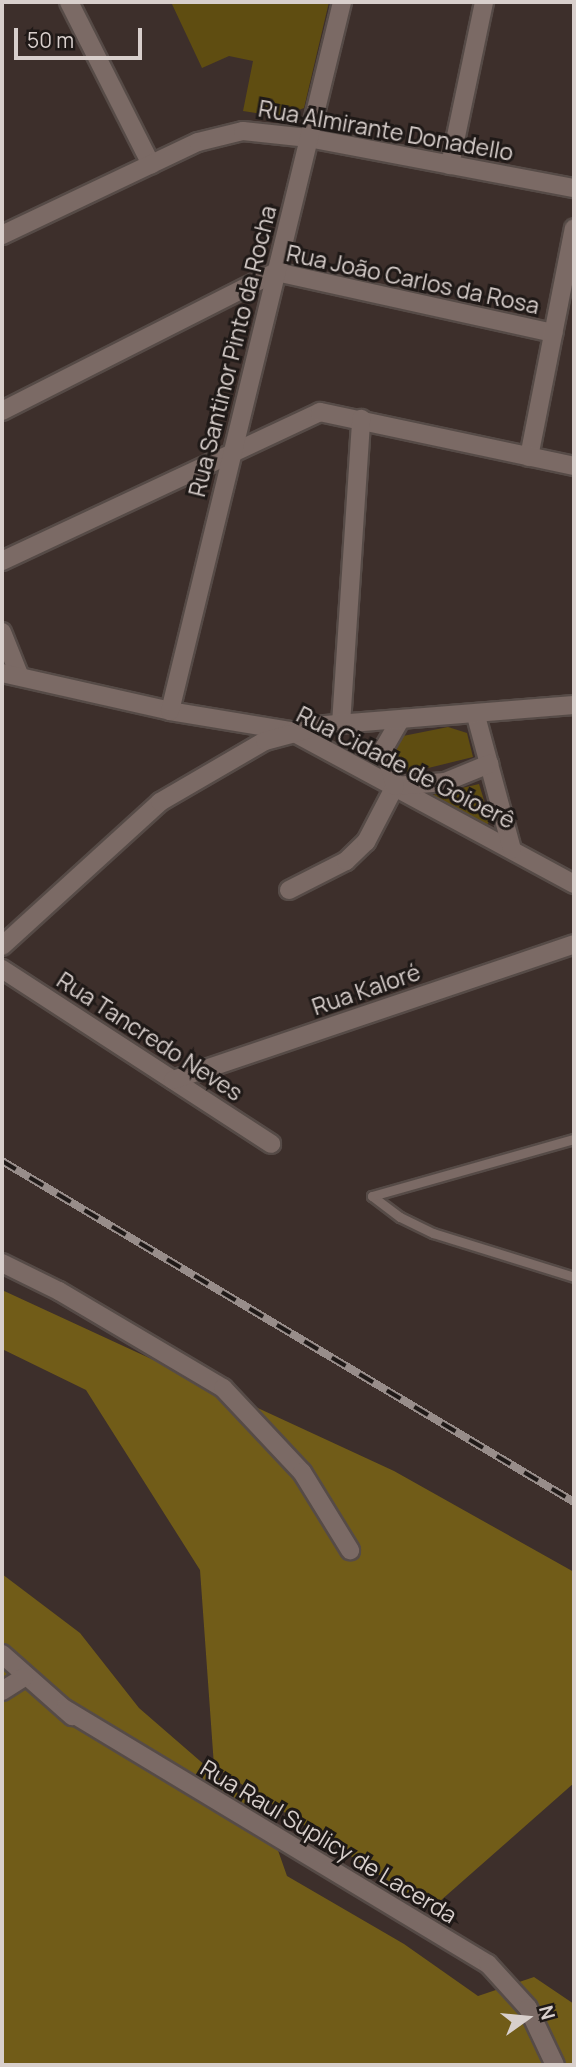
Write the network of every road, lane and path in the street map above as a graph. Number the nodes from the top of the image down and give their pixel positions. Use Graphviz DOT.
graph roads {
  1 [pos="69,2"];
  2 [pos="342,2"];
  3 [pos="484,2"];
  4 [pos="309,138"];
  5 [pos="151,164"];
  6 [pos="450,165"];
  7 [pos="574,188"];
  8 [pos="574,228"];
  9 [pos="2,235"];
  10 [pos="276,272"];
  11 [pos="553,333"];
  12 [pos="2,411"];
  13 [pos="361,419"];
  14 [pos="233,451"];
  15 [pos="529,457"];
  16 [pos="574,466"];
  17 [pos="2,561"];
  18 [pos="2,632"];
  19 [pos="2,673"];
  20 [pos="20,677"];
  21 [pos="574,705"];
  22 [pos="170,711"];
  23 [pos="476,716"];
  24 [pos="399,722"];
  25 [pos="341,724"];
  26 [pos="291,731"];
  27 [pos="489,764"];
  28 [pos="395,786"];
  29 [pos="512,849"];
  30 [pos="574,884"];
  31 [pos="289,890"];
  32 [pos="574,944"];
  33 [pos="2,946"];
  34 [pos="2,969"];
  35 [pos="173,1080"];
  36 [pos="574,1139"];
  37 [pos="271,1144"];
  38 [pos="2,1263"];
  39 [pos="574,1277"];
  40 [pos="350,1550"];
  41 [pos="3,1659"];
  42 [pos="24,1677"];
  43 [pos="2,1691"];
  44 [pos="553,2060"];
  1 -- 5 [label="street"];
  2 -- 4 [label="street, Rua Santinor Pinto da Rocha"];
  3 -- 6 [label="street"];
  4 -- 5 [label="street, Rua Almirante Donadello"];
  4 -- 6 [label="street, Rua Almirante Donadello"];
  4 -- 10 [label="street, Rua Santinor Pinto da Rocha"];
  5 -- 9 [label="street, Rua Almirante Donadello"];
  6 -- 7 [label="street, Rua Almirante Donadello"];
  8 -- 11 [label="street"];
  10 -- 11 [label="street, Rua João Carlos da Rosa"];
  10 -- 12 [label="street, Rua João Carlos da Rosa"];
  10 -- 14 [label="street, Rua Santinor Pinto da Rocha"];
  11 -- 15 [label="street"];
  13 -- 14 [label="street"];
  13 -- 15 [label="street"];
  13 -- 25 [label="street"];
  14 -- 17 [label="street"];
  14 -- 22 [label="street, Rua Santinor Pinto da Rocha"];
  15 -- 16 [label="street"];
  18 -- 20 [label="street"];
  19 -- 20 [label="street, Rua Cidade de Goioerê"];
  20 -- 22 [label="street, Rua Cidade de Goioerê"];
  21 -- 23 [label="street"];
  22 -- 26 [label="street, Rua Cidade de Goioerê"];
  23 -- 24 [label="street"];
  23 -- 27 [label="street"];
  24 -- 25 [label="street"];
  24 -- 28 [label="street"];
  25 -- 26 [label="street"];
  26 -- 28 [label="street, Rua Cidade de Goioerê"];
  26 -- 33 [label="street"];
  27 -- 28 [label="street"];
  27 -- 29 [label="street"];
  28 -- 29 [label="street, Rua Cidade de Goioerê"];
  28 -- 31 [label="street"];
  29 -- 30 [label="street, Rua Cidade de Goioerê"];
  32 -- 35 [label="street, Rua Kaloré"];
  34 -- 35 [label="street, Rua Tancredo Neves"];
  35 -- 37 [label="street, Rua Tancredo Neves"];
  36 -- 39 [label="lane"];
  38 -- 40 [label="street"];
  41 -- 42 [label="street, Rua Raul Suplicy de Lacerda"];
  42 -- 43 [label="street"];
  42 -- 44 [label="street, Rua Raul Suplicy de Lacerda"];
}
